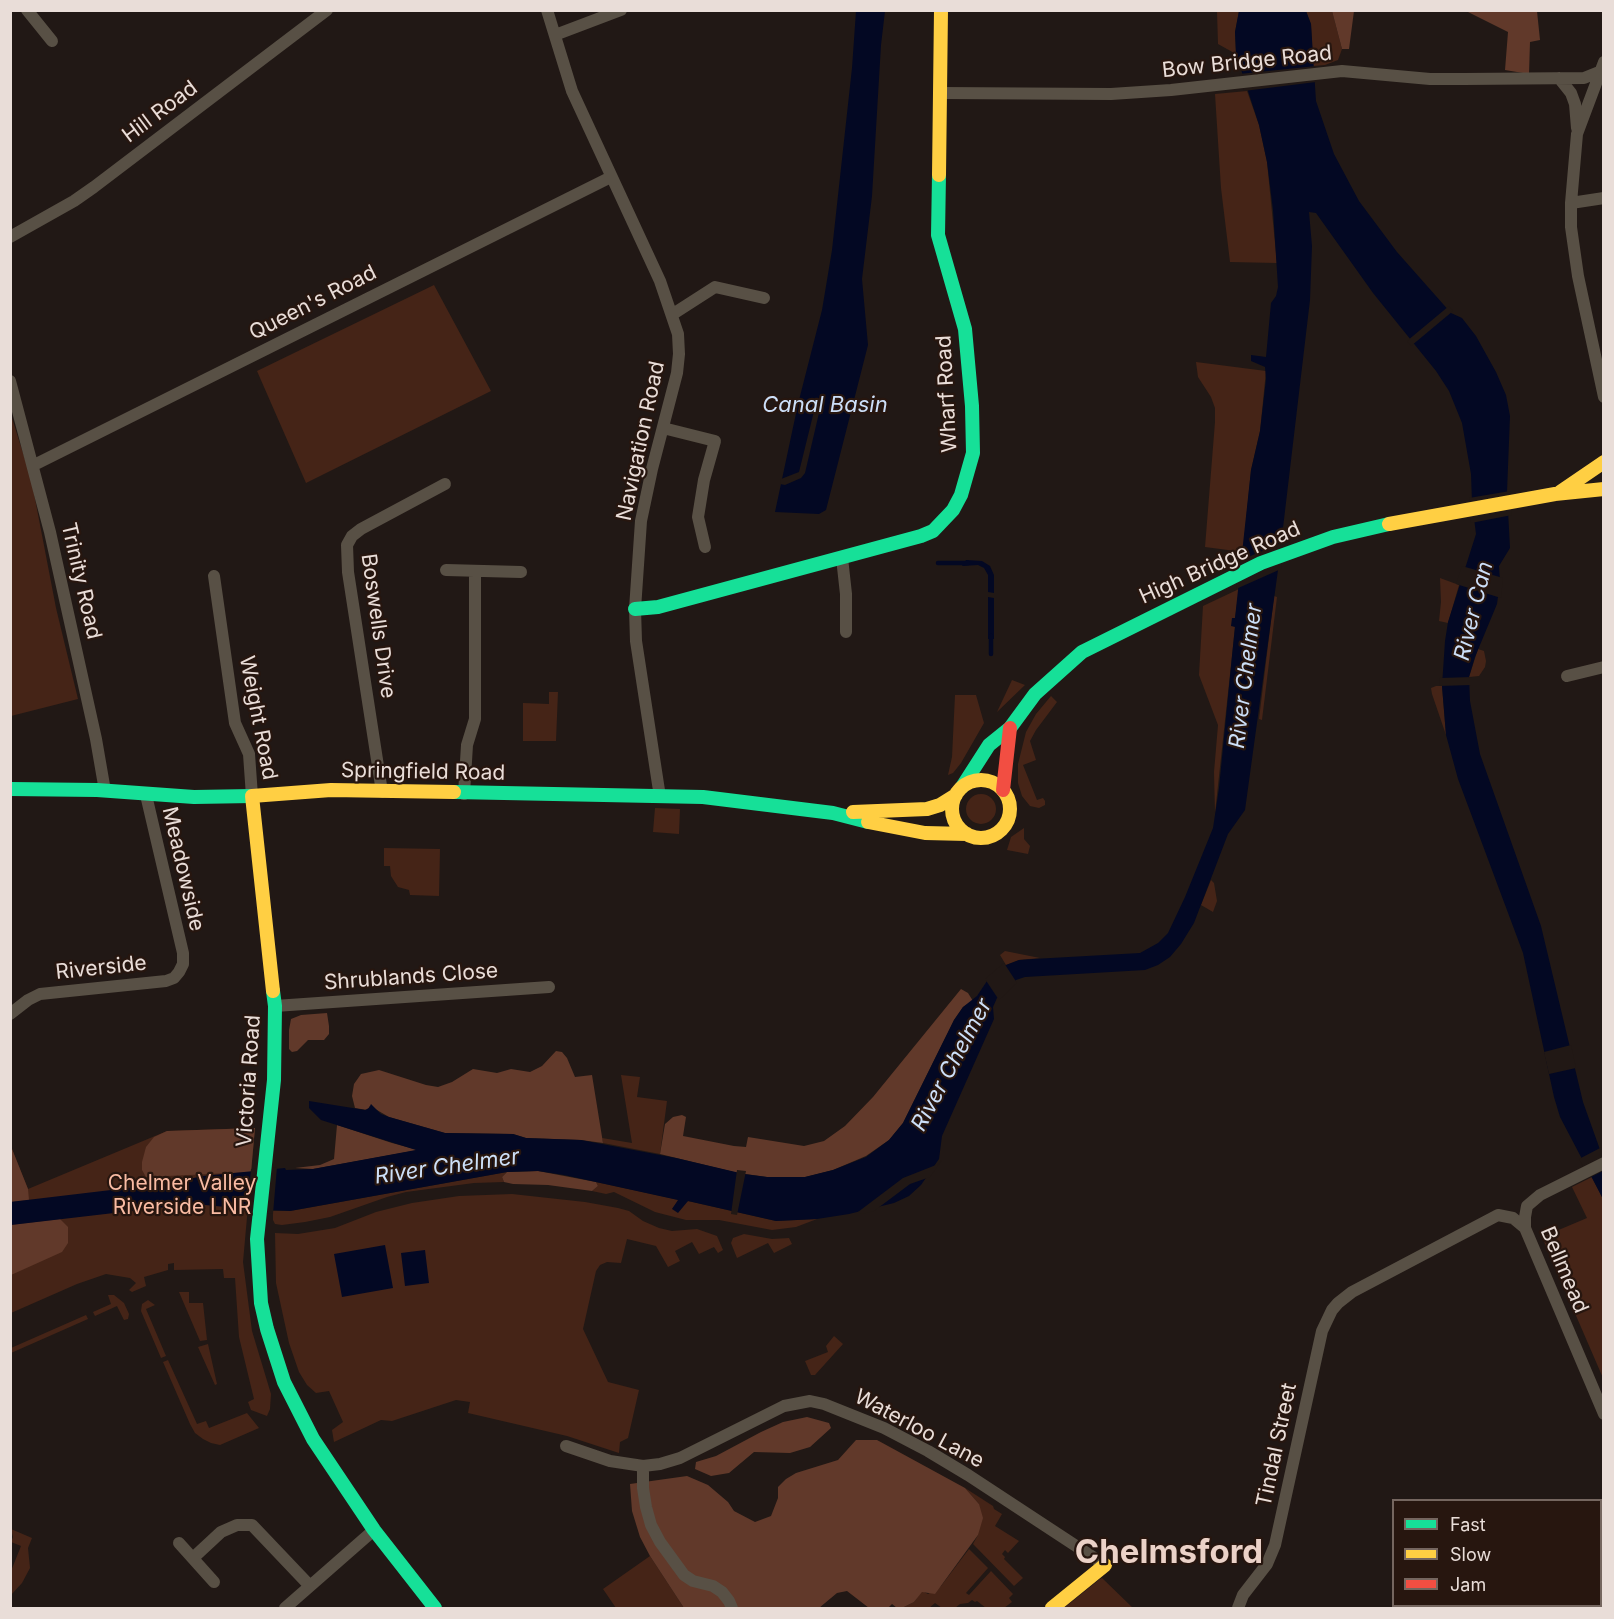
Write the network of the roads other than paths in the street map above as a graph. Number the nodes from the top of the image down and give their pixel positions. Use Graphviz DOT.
graph roads {
  1 [pos="27,10"];
  2 [pos="327,10"];
  3 [pos="547,10"];
  4 [pos="621,10"];
  5 [pos="941,10"];
  6 [pos="555,35"];
  7 [pos="52,40"];
  8 [pos="1601,67"];
  9 [pos="1559,78"];
  10 [pos="940,93"];
  11 [pos="1577,134"];
  12 [pos="611,177"];
  13 [pos="1604,198"];
  14 [pos="1571,203"];
  15 [pos="10,237"];
  16 [pos="764,297"];
  17 [pos="673,314"];
  18 [pos="10,381"];
  19 [pos="1604,397"];
  20 [pos="663,428"];
  21 [pos="1604,462"];
  22 [pos="34,465"];
  23 [pos="445,484"];
  24 [pos="1604,489"];
  25 [pos="1556,494"];
  26 [pos="705,547"];
  27 [pos="842,558"];
  28 [pos="446,570"];
  29 [pos="476,571"];
  30 [pos="521,572"];
  31 [pos="214,576"];
  32 [pos="635,609"];
  33 [pos="846,632"];
  34 [pos="1604,667"];
  35 [pos="1567,676"];
  36 [pos="1012,724"];
  37 [pos="10,789"];
  38 [pos="1003,790"];
  39 [pos="105,791"];
  40 [pos="959,791"];
  41 [pos="382,792"];
  42 [pos="465,794"];
  43 [pos="146,795"];
  44 [pos="252,796"];
  45 [pos="660,797"];
  46 [pos="833,813"];
  47 [pos="967,834"];
  48 [pos="183,953"];
  49 [pos="549,987"];
  50 [pos="275,1006"];
  51 [pos="10,1014"];
  52 [pos="1604,1163"];
  53 [pos="1525,1228"];
  54 [pos="1604,1414"];
  55 [pos="566,1446"];
  56 [pos="643,1466"];
  57 [pos="374,1530"];
  58 [pos="178,1543"];
  59 [pos="193,1558"];
  60 [pos="1105,1565"];
  61 [pos="214,1581"];
  62 [pos="310,1586"];
  63 [pos="285,1608"];
  64 [pos="435,1608"];
  65 [pos="732,1608"];
  66 [pos="1052,1608"];
  67 [pos="1238,1608"];
  1 -- 7 [label="street"];
  2 -- 15 [label="street, Hill Road"];
  3 -- 6 [label="street, Navigation Road"];
  4 -- 6 [label="street"];
  5 -- 10 [label="main road, Wharf Road"];
  6 -- 12 [label="street, Navigation Road"];
  8 -- 9 [label="street, Bow Bridge Road"];
  8 -- 11 [label="street"];
  9 -- 10 [label="street, Bow Bridge Road"];
  9 -- 11 [label="street"];
  10 -- 27 [label="main road, Wharf Road"];
  11 -- 14 [label="street"];
  12 -- 17 [label="street, Navigation Road"];
  12 -- 22 [label="street, Queen's Road"];
  13 -- 14 [label="street"];
  14 -- 19 [label="street"];
  16 -- 17 [label="street"];
  17 -- 20 [label="street, Navigation Road"];
  18 -- 22 [label="street, Trinity Road"];
  20 -- 26 [label="street"];
  20 -- 32 [label="street, Navigation Road"];
  21 -- 25 [label="main road, High Bridge Road"];
  22 -- 39 [label="street, Trinity Road"];
  23 -- 41 [label="street, Boswells Drive"];
  24 -- 25 [label="main road, High Bridge Road"];
  25 -- 36 [label="main road, High Bridge Road"];
  27 -- 32 [label="main road, Wharf Road"];
  27 -- 33 [label="street"];
  28 -- 29 [label="street"];
  29 -- 30 [label="street"];
  29 -- 42 [label="street"];
  31 -- 44 [label="street, Weight Road"];
  32 -- 45 [label="street, Navigation Road"];
  34 -- 35 [label="street"];
  36 -- 38 [label="main road"];
  36 -- 40 [label="main road, High Bridge Road"];
  37 -- 39 [label="main road, Springfield Road"];
  38 -- 40 [label="main road"];
  38 -- 47 [label="main road"];
  39 -- 43 [label="main road, Springfield Road"];
  40 -- 46 [label="main road, Springfield Road"];
  40 -- 47 [label="main road"];
  41 -- 42 [label="main road, Springfield Road"];
  41 -- 44 [label="main road, Springfield Road"];
  42 -- 45 [label="main road, Springfield Road"];
  43 -- 44 [label="main road, Springfield Road"];
  43 -- 48 [label="street, Meadowside"];
  44 -- 50 [label="main road, Victoria Road"];
  45 -- 46 [label="main road, Springfield Road"];
  46 -- 47 [label="main road, Springfield Road"];
  48 -- 51 [label="street, Riverside"];
  49 -- 50 [label="street, Shrublands Close"];
  50 -- 57 [label="main road, Victoria Road"];
  52 -- 53 [label="street, Bellmead"];
  53 -- 54 [label="street, Bellmead"];
  53 -- 67 [label="street, Tindal Street"];
  55 -- 56 [label="street, Waterloo Lane"];
  56 -- 60 [label="street, Waterloo Lane"];
  56 -- 65 [label="street"];
  57 -- 62 [label="street"];
  57 -- 64 [label="main road, Victoria Road"];
  58 -- 59 [label="street"];
  59 -- 61 [label="street"];
  59 -- 62 [label="street"];
  60 -- 66 [label="main road"];
  62 -- 63 [label="street"];
}
